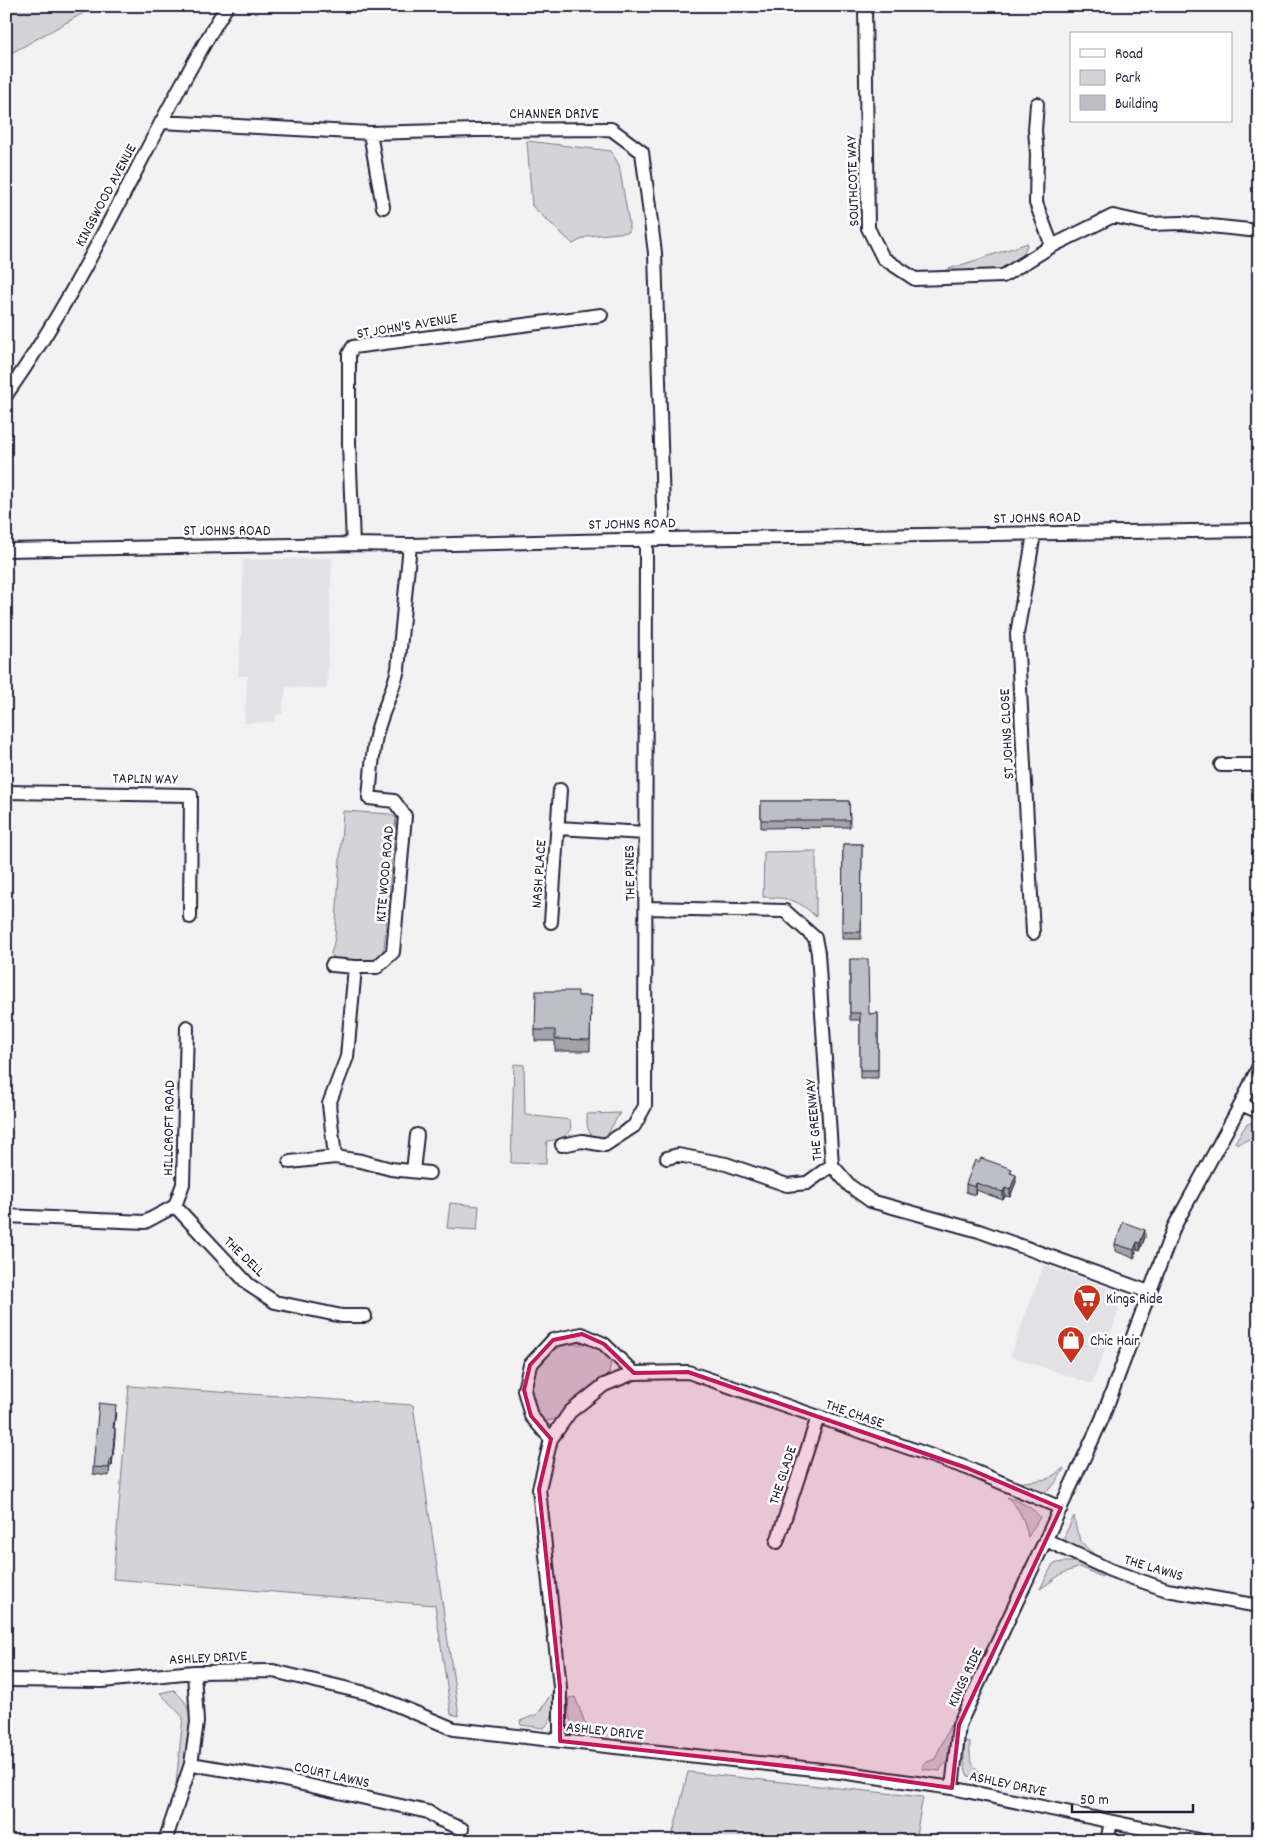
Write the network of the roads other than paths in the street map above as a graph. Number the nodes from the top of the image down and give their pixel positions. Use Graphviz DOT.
graph roads {
  1 [pos="227,6"];
  2 [pos="865,6"];
  3 [pos="1037,104"];
  4 [pos="161,122"];
  5 [pos="370,133"];
  6 [pos="383,207"];
  7 [pos="1259,231"];
  8 [pos="1052,246"];
  9 [pos="601,315"];
  10 [pos="6,395"];
  11 [pos="1259,530"];
  12 [pos="1034,534"];
  13 [pos="664,539"];
  14 [pos="646,540"];
  15 [pos="353,544"];
  16 [pos="410,545"];
  17 [pos="6,550"];
  18 [pos="1221,765"];
  19 [pos="1259,765"];
  20 [pos="560,790"];
  21 [pos="6,792"];
  22 [pos="558,828"];
  23 [pos="645,833"];
  24 [pos="646,908"];
  25 [pos="190,917"];
  26 [pos="551,922"];
  27 [pos="1033,933"];
  28 [pos="332,965"];
  29 [pos="355,967"];
  30 [pos="186,1027"];
  31 [pos="1259,1066"];
  32 [pos="1241,1104"];
  33 [pos="1259,1112"];
  34 [pos="417,1134"];
  35 [pos="562,1145"];
  36 [pos="335,1157"];
  37 [pos="667,1158"];
  38 [pos="290,1162"];
  39 [pos="832,1165"];
  40 [pos="413,1172"];
  41 [pos="429,1173"];
  42 [pos="175,1206"];
  43 [pos="6,1216"];
  44 [pos="1149,1292"];
  45 [pos="365,1316"];
  46 [pos="634,1373"];
  47 [pos="818,1417"];
  48 [pos="550,1438"];
  49 [pos="1061,1508"];
  50 [pos="1046,1540"];
  51 [pos="777,1542"];
  52 [pos="1259,1606"];
  53 [pos="194,1672"];
  54 [pos="6,1680"];
  55 [pos="560,1741"];
  56 [pos="191,1764"];
  57 [pos="952,1788"];
  58 [pos="1111,1822"];
  59 [pos="462,1829"];
  60 [pos="165,1841"];
  61 [pos="1107,1841"];
  62 [pos="1203,1841"];
  1 -- 4 [label="street, KINGSWOOD AVENUE"];
  2 -- 8 [label="street, SOUTHCOTE WAY"];
  3 -- 8 [label="street"];
  4 -- 5 [label="street, CHANNER DRIVE"];
  4 -- 10 [label="street, KINGSWOOD AVENUE"];
  5 -- 6 [label="street"];
  5 -- 13 [label="street, CHANNER DRIVE"];
  7 -- 8 [label="street, SOUTHCOTE WAY"];
  9 -- 15 [label="street, ST JOHN'S AVENUE"];
  11 -- 12 [label="street, ST JOHNS ROAD"];
  12 -- 13 [label="street, ST JOHNS ROAD"];
  12 -- 27 [label="street, ST JOHNS CLOSE"];
  13 -- 14 [label="street, ST JOHNS ROAD"];
  14 -- 16 [label="street, ST JOHNS ROAD"];
  14 -- 23 [label="street, THE PINES"];
  15 -- 16 [label="street, ST JOHNS ROAD"];
  15 -- 17 [label="street, ST JOHNS ROAD"];
  16 -- 29 [label="street, KITE WOOD ROAD"];
  18 -- 19 [label="street"];
  20 -- 22 [label="street, NASH PLACE"];
  21 -- 25 [label="street, TAPLIN WAY"];
  22 -- 23 [label="street, NASH PLACE"];
  22 -- 26 [label="street, NASH PLACE"];
  23 -- 24 [label="street, THE PINES"];
  24 -- 35 [label="street, THE PINES"];
  24 -- 39 [label="street, THE GREENWAY"];
  28 -- 29 [label="street, KITE WOOD ROAD"];
  29 -- 36 [label="street"];
  30 -- 42 [label="street, HILLCROFT ROAD"];
  31 -- 32 [label="street, KINGS RIDE"];
  32 -- 33 [label="street"];
  32 -- 44 [label="street, KINGS RIDE"];
  34 -- 40 [label="street"];
  36 -- 38 [label="street"];
  36 -- 40 [label="street"];
  37 -- 39 [label="street"];
  39 -- 44 [label="street, THE GREENWAY"];
  40 -- 41 [label="street"];
  42 -- 43 [label="street"];
  42 -- 45 [label="street, THE DELL"];
  44 -- 49 [label="street, KINGS RIDE"];
  46 -- 47 [label="street, THE CHASE"];
  46 -- 48 [label="street, THE CHASE"];
  46 -- 48 [label="street"];
  47 -- 49 [label="street, THE CHASE"];
  47 -- 51 [label="street, THE GLADE"];
  48 -- 55 [label="street, THE CHASE"];
  49 -- 50 [label="street, KINGS RIDE"];
  50 -- 52 [label="street, THE LAWNS"];
  50 -- 57 [label="street, KINGS RIDE"];
  53 -- 54 [label="street, ASHLEY DRIVE"];
  53 -- 55 [label="street, ASHLEY DRIVE"];
  53 -- 56 [label="street"];
  55 -- 57 [label="street, ASHLEY DRIVE"];
  56 -- 59 [label="street, COURT LAWNS"];
  56 -- 60 [label="street"];
  57 -- 58 [label="street, ASHLEY DRIVE"];
  58 -- 61 [label="street"];
  58 -- 62 [label="street, ASHLEY DRIVE"];
}
